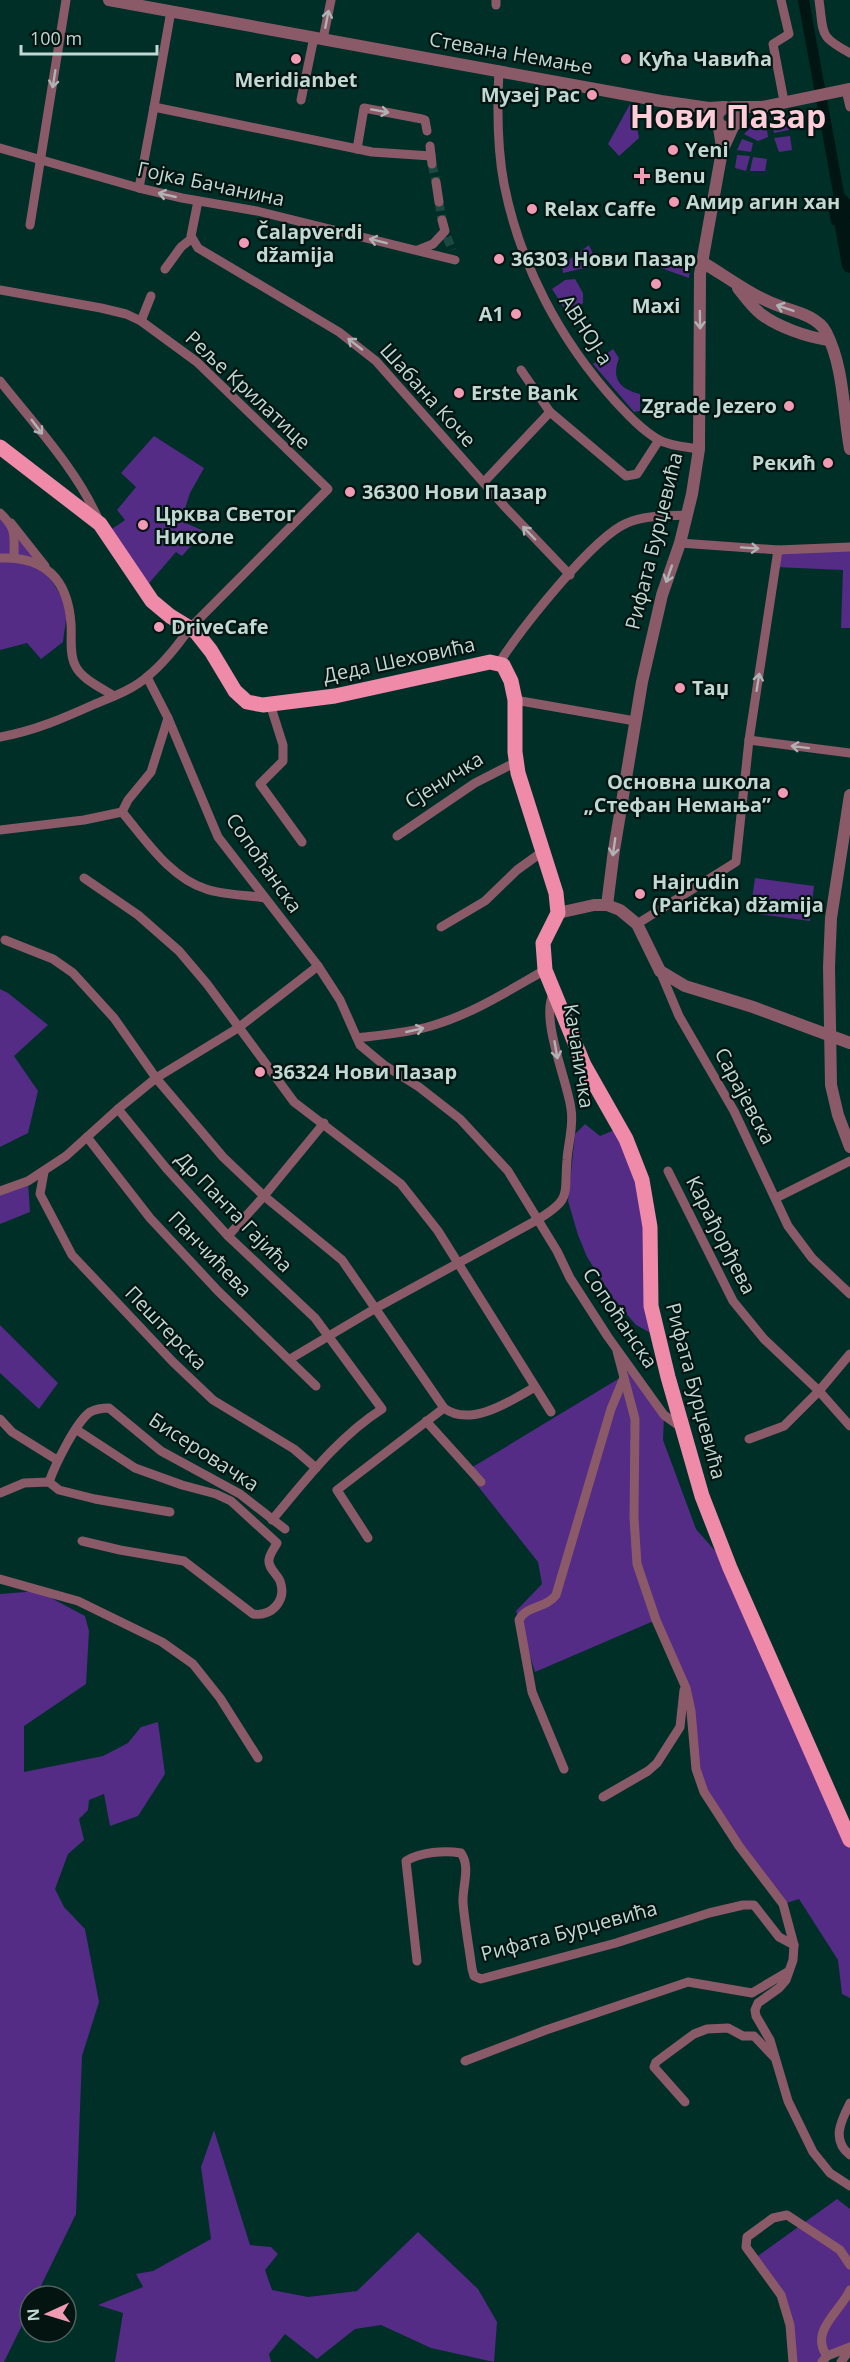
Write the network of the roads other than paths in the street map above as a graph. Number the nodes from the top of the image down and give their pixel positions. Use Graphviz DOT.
graph roads {
  1 [pos="66,0"];
  2 [pos="109,0"];
  3 [pos="331,0"];
  4 [pos="781,0"];
  5 [pos="819,0"];
  6 [pos="171,11"];
  7 [pos="319,38"];
  8 [pos="850,53"];
  9 [pos="499,70"];
  10 [pos="848,90"];
  11 [pos="301,100"];
  12 [pos="784,101"];
  13 [pos="154,107"];
  14 [pos="700,107"];
  15 [pos="728,107"];
  16 [pos="762,107"];
  17 [pos="850,107"];
  18 [pos="718,122"];
  19 [pos="736,124"];
  20 [pos="427,131"];
  21 [pos="0,148"];
  22 [pos="357,149"];
  23 [pos="722,151"];
  24 [pos="431,155"];
  25 [pos="42,159"];
  26 [pos="436,182"];
  27 [pos="139,188"];
  28 [pos="198,201"];
  29 [pos="439,202"];
  30 [pos="442,220"];
  31 [pos="30,225"];
  32 [pos="191,239"];
  33 [pos="416,250"];
  34 [pos="454,255"];
  35 [pos="702,262"];
  36 [pos="165,269"];
  37 [pos="735,284"];
  38 [pos="0,290"];
  39 [pos="151,296"];
  40 [pos="141,321"];
  41 [pos="828,340"];
  42 [pos="521,370"];
  43 [pos="0,381"];
  44 [pos="550,412"];
  45 [pos="659,440"];
  46 [pos="0,447"];
  47 [pos="699,449"];
  48 [pos="850,449"];
  49 [pos="484,482"];
  50 [pos="0,513"];
  51 [pos="686,515"];
  52 [pos="11,523"];
  53 [pos="100,524"];
  54 [pos="680,543"];
  55 [pos="850,546"];
  56 [pos="778,550"];
  57 [pos="0,558"];
  58 [pos="14,558"];
  59 [pos="46,567"];
  60 [pos="570,575"];
  61 [pos="190,628"];
  62 [pos="499,663"];
  63 [pos="147,678"];
  64 [pos="114,696"];
  65 [pos="515,700"];
  66 [pos="270,704"];
  67 [pos="168,718"];
  68 [pos="635,721"];
  69 [pos="0,737"];
  70 [pos="750,740"];
  71 [pos="850,753"];
  72 [pos="516,762"];
  73 [pos="850,795"];
  74 [pos="122,812"];
  75 [pos="0,830"];
  76 [pos="397,836"];
  77 [pos="302,843"];
  78 [pos="542,852"];
  79 [pos="84,878"];
  80 [pos="265,898"];
  81 [pos="607,905"];
  82 [pos="558,913"];
  83 [pos="637,924"];
  84 [pos="441,927"];
  85 [pos="5,940"];
  86 [pos="318,966"];
  87 [pos="545,970"];
  88 [pos="660,971"];
  89 [pos="555,993"];
  90 [pos="238,1028"];
  91 [pos="357,1038"];
  92 [pos="840,1040"];
  93 [pos="156,1078"];
  94 [pos="118,1109"];
  95 [pos="324,1123"];
  96 [pos="87,1137"];
  97 [pos="850,1147"];
  98 [pos="850,1161"];
  99 [pos="668,1171"];
  100 [pos="44,1172"];
  101 [pos="0,1191"];
  102 [pos="264,1196"];
  103 [pos="776,1198"];
  104 [pos="537,1220"];
  105 [pos="228,1236"];
  106 [pos="458,1262"];
  107 [pos="850,1294"];
  108 [pos="376,1308"];
  109 [pos="328,1336"];
  110 [pos="616,1349"];
  111 [pos="850,1354"];
  112 [pos="291,1359"];
  113 [pos="623,1380"];
  114 [pos="316,1386"];
  115 [pos="535,1387"];
  116 [pos="819,1391"];
  117 [pos="444,1408"];
  118 [pos="550,1412"];
  119 [pos="0,1419"];
  120 [pos="426,1421"];
  121 [pos="850,1426"];
  122 [pos="682,1428"];
  123 [pos="77,1430"];
  124 [pos="749,1439"];
  125 [pos="57,1460"];
  126 [pos="316,1468"];
  127 [pos="49,1482"];
  128 [pos="481,1482"];
  129 [pos="0,1492"];
  130 [pos="170,1512"];
  131 [pos="272,1520"];
  132 [pos="285,1529"];
  133 [pos="369,1538"];
  134 [pos="82,1541"];
  135 [pos="0,1580"];
  136 [pos="686,1688"];
  137 [pos="258,1758"];
  138 [pos="564,1769"];
  139 [pos="603,1797"];
  140 [pos="850,1840"];
  141 [pos="794,1945"];
  142 [pos="417,1961"];
  143 [pos="789,1971"];
  144 [pos="776,2059"];
  145 [pos="465,2061"];
  146 [pos="686,2102"];
  147 [pos="850,2103"];
  148 [pos="850,2155"];
  149 [pos="850,2186"];
  150 [pos="850,2265"];
  151 [pos="850,2290"];
  152 [pos="850,2348"];
  153 [pos="824,2359"];
  154 [pos="793,2362"];
  155 [pos="841,2362"];
  1 -- 25 [label="street, one-way"];
  2 -- 6 [label="street, Стевана Немање"];
  7 -- 3 [label="street, one-way"];
  4 -- 12 [label="street"];
  5 -- 8 [label="street"];
  6 -- 7 [label="street, Стевана Немање"];
  6 -- 13 [label="street"];
  7 -- 9 [label="street, Стевана Немање"];
  7 -- 11 [label="street"];
  9 -- 14 [label="street, Стевана Немање"];
  9 -- 45 [label="street, АВНОЈ-а"];
  10 -- 12 [label="street"];
  10 -- 17 [label="street"];
  12 -- 16 [label="street"];
  13 -- 22 [label="street"];
  13 -- 27 [label="street"];
  14 -- 15 [label="street"];
  14 -- 18 [label="street"];
  15 -- 16 [label="street"];
  15 -- 18 [label="street"];
  15 -- 19 [label="street"];
  16 -- 19 [label="street"];
  18 -- 19 [label="street"];
  18 -- 23 [label="street, Рифата Бурџевића"];
  19 -- 23 [label="street, Рифата Бурџевића"];
  22 -- 20 [label="street, one-way"];
  21 -- 25 [label="street, Гојка Бачанина"];
  22 -- 24 [label="street"];
  23 -- 35 [label="street, Рифата Бурџевића"];
  25 -- 27 [label="street, Гојка Бачанина"];
  25 -- 31 [label="street"];
  26 -- 29 [label="street"];
  28 -- 27 [label="street, Гојка Бачанина, one-way"];
  28 -- 32 [label="street"];
  33 -- 28 [label="street, Гојка Бачанина, one-way"];
  30 -- 33 [label="street"];
  32 -- 36 [label="street"];
  49 -- 32 [label="street, Шабана Коче, one-way"];
  33 -- 34 [label="street, Гојка Бачанина"];
  35 -- 37 [label="street"];
  35 -- 47 [label="street, Рифата Бурџевића, one-way"];
  37 -- 41 [label="street"];
  41 -- 37 [label="street, one-way"];
  38 -- 40 [label="street, Реље Крилатице"];
  39 -- 40 [label="street"];
  40 -- 61 [label="street, Реље Крилатице"];
  41 -- 48 [label="street"];
  42 -- 44 [label="street"];
  43 -- 53 [label="street, one-way"];
  44 -- 45 [label="street"];
  44 -- 49 [label="street"];
  45 -- 47 [label="street, АВНОЈ-а"];
  46 -- 53 [label="main road"];
  47 -- 51 [label="street, Рифата Бурџевића"];
  60 -- 49 [label="street, Шабана Коче, one-way"];
  50 -- 52 [label="street"];
  51 -- 54 [label="street, Рифата Бурџевића"];
  51 -- 60 [label="street, Деда Шеховића"];
  52 -- 58 [label="street"];
  52 -- 59 [label="street"];
  53 -- 61 [label="main road"];
  54 -- 56 [label="street, one-way"];
  54 -- 68 [label="street, Рифата Бурџевића, one-way"];
  55 -- 56 [label="street"];
  70 -- 56 [label="street, one-way"];
  57 -- 58 [label="street"];
  58 -- 59 [label="street"];
  59 -- 64 [label="street"];
  60 -- 62 [label="street, Деда Шеховића"];
  61 -- 63 [label="street"];
  61 -- 66 [label="main road, Деда Шеховића"];
  62 -- 65 [label="main road, Сјеничка"];
  62 -- 66 [label="main road, Деда Шеховића"];
  63 -- 64 [label="street"];
  63 -- 67 [label="street, Сопоћанска"];
  64 -- 69 [label="street"];
  65 -- 68 [label="street"];
  65 -- 72 [label="main road, Сјеничка"];
  66 -- 77 [label="street"];
  67 -- 74 [label="street"];
  67 -- 80 [label="street, Сопоћанска"];
  68 -- 81 [label="street, Рифата Бурџевића, one-way"];
  71 -- 70 [label="street, one-way"];
  70 -- 83 [label="street"];
  72 -- 76 [label="street, Сјеничка"];
  72 -- 78 [label="main road, Сјеничка"];
  73 -- 92 [label="street"];
  74 -- 75 [label="street"];
  74 -- 80 [label="street"];
  78 -- 82 [label="main road, Сјеничка"];
  78 -- 84 [label="street"];
  79 -- 90 [label="street"];
  80 -- 86 [label="street, Сопоћанска"];
  81 -- 82 [label="street"];
  81 -- 83 [label="street, Сарајевска"];
  82 -- 87 [label="main road, Рифата Бурџевића"];
  83 -- 88 [label="street, Сарајевска"];
  85 -- 93 [label="street"];
  86 -- 90 [label="street"];
  86 -- 91 [label="street, Сопоћанска"];
  87 -- 89 [label="main road, Рифата Бурџевића"];
  91 -- 87 [label="street, one-way"];
  88 -- 92 [label="street"];
  88 -- 103 [label="street, Сарајевска"];
  89 -- 104 [label="street, Качаничка, one-way"];
  89 -- 122 [label="main road, Рифата Бурџевића"];
  90 -- 93 [label="street"];
  90 -- 95 [label="street"];
  91 -- 104 [label="street, Сопоћанска"];
  92 -- 97 [label="street"];
  93 -- 94 [label="street"];
  93 -- 102 [label="street"];
  94 -- 96 [label="street"];
  94 -- 105 [label="street, Др Панта Гајића"];
  95 -- 102 [label="street"];
  95 -- 106 [label="street"];
  96 -- 100 [label="street"];
  96 -- 112 [label="street, Панчићева"];
  98 -- 103 [label="street"];
  99 -- 116 [label="street, Карађорђева"];
  100 -- 101 [label="street"];
  100 -- 126 [label="street, Пештерска"];
  102 -- 105 [label="street"];
  102 -- 108 [label="street"];
  103 -- 107 [label="street, Сарајевска"];
  104 -- 106 [label="street"];
  104 -- 110 [label="street, Сопоћанска"];
  105 -- 109 [label="street, Др Панта Гајића"];
  106 -- 108 [label="street"];
  106 -- 115 [label="street"];
  108 -- 109 [label="street"];
  108 -- 117 [label="street"];
  109 -- 112 [label="street"];
  109 -- 126 [label="street, Др Панта Гајића"];
  110 -- 113 [label="street"];
  110 -- 122 [label="street, Сопоћанска"];
  111 -- 116 [label="street"];
  112 -- 114 [label="street, Панчићева"];
  113 -- 136 [label="street"];
  113 -- 138 [label="street"];
  115 -- 117 [label="street"];
  115 -- 118 [label="street"];
  116 -- 121 [label="street, Карађорђева"];
  116 -- 124 [label="street"];
  117 -- 120 [label="street"];
  119 -- 125 [label="street"];
  120 -- 128 [label="street"];
  120 -- 133 [label="street"];
  122 -- 140 [label="main road, Рифата Бурџевића"];
  123 -- 125 [label="street, Бисеровачка"];
  123 -- 131 [label="street, Бисеровачка"];
  123 -- 134 [label="street, Бисеровачка"];
  125 -- 127 [label="street, Бисеровачка"];
  126 -- 131 [label="street"];
  127 -- 129 [label="street"];
  127 -- 130 [label="street"];
  131 -- 132 [label="street, Бисеровачка"];
  135 -- 137 [label="street"];
  136 -- 139 [label="street"];
  136 -- 141 [label="street"];
  141 -- 142 [label="street, Рифата Бурџевића"];
  141 -- 143 [label="street"];
  143 -- 144 [label="street"];
  143 -- 145 [label="street"];
  144 -- 146 [label="street"];
  144 -- 149 [label="street"];
  147 -- 148 [label="street"];
  150 -- 154 [label="street"];
  151 -- 153 [label="street"];
  152 -- 153 [label="street"];
  152 -- 155 [label="street"];
}
